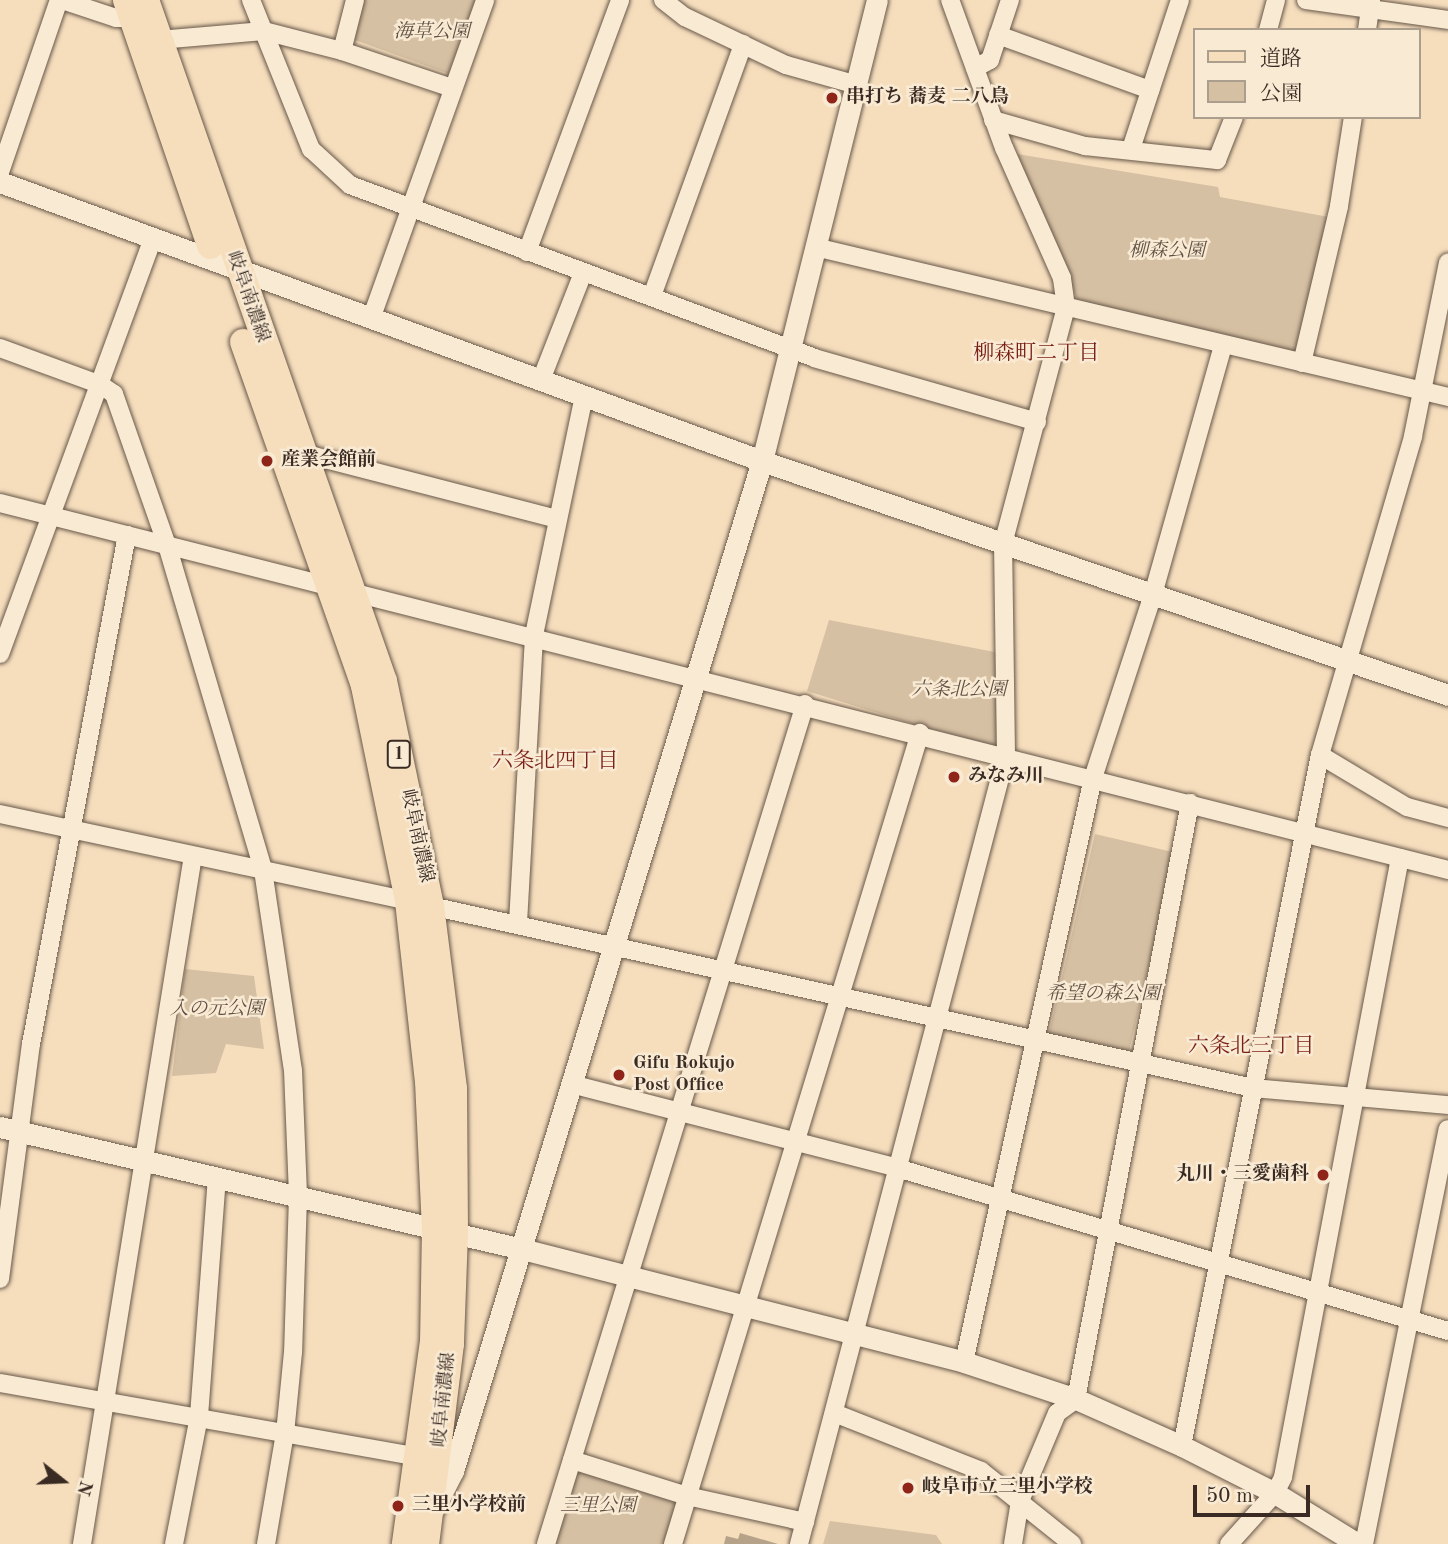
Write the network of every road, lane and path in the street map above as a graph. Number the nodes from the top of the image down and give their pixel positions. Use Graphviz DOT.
graph roads {
  1 [pos="60,0"];
  2 [pos="251,0"];
  3 [pos="355,0"];
  4 [pos="485,0"];
  5 [pos="620,0"];
  6 [pos="663,0"];
  7 [pos="877,0"];
  8 [pos="950,0"];
  9 [pos="1010,0"];
  10 [pos="1180,0"];
  11 [pos="1276,0"];
  12 [pos="1306,0"];
  13 [pos="1371,4"];
  14 [pos="134,6"];
  15 [pos="1448,20"];
  16 [pos="1269,28"];
  17 [pos="1367,28"];
  18 [pos="264,31"];
  19 [pos="998,36"];
  20 [pos="159,40"];
  21 [pos="743,44"];
  22 [pos="342,51"];
  23 [pos="975,68"];
  24 [pos="857,85"];
  25 [pos="452,88"];
  26 [pos="1150,90"];
  27 [pos="1233,119"];
  28 [pos="1353,119"];
  29 [pos="993,121"];
  30 [pos="1131,149"];
  31 [pos="0,172"];
  32 [pos="0,182"];
  33 [pos="411,209"];
  34 [pos="153,239"];
  35 [pos="815,247"];
  36 [pos="527,252"];
  37 [pos="226,265"];
  38 [pos="1448,267"];
  39 [pos="583,273"];
  40 [pos="652,296"];
  41 [pos="1066,307"];
  42 [pos="371,319"];
  43 [pos="1223,345"];
  44 [pos="0,348"];
  45 [pos="790,349"];
  46 [pos="1302,363"];
  47 [pos="541,380"];
  48 [pos="101,385"];
  49 [pos="1424,391"];
  50 [pos="584,396"];
  51 [pos="1448,397"];
  52 [pos="1037,422"];
  53 [pos="302,453"];
  54 [pos="762,461"];
  55 [pos="0,503"];
  56 [pos="52,516"];
  57 [pos="558,519"];
  58 [pos="127,535"];
  59 [pos="1003,544"];
  60 [pos="167,545"];
  61 [pos="341,589"];
  62 [pos="1154,591"];
  63 [pos="534,635"];
  64 [pos="0,653"];
  65 [pos="1349,661"];
  66 [pos="696,676"];
  67 [pos="1448,695"];
  68 [pos="805,704"];
  69 [pos="920,733"];
  70 [pos="1006,755"];
  71 [pos="1320,755"];
  72 [pos="1093,778"];
  73 [pos="1191,803"];
  74 [pos="0,814"];
  75 [pos="1448,818"];
  76 [pos="73,831"];
  77 [pos="1303,831"];
  78 [pos="193,856"];
  79 [pos="1399,858"];
  80 [pos="263,870"];
  81 [pos="1448,870"];
  82 [pos="419,904"];
  83 [pos="518,922"];
  84 [pos="614,945"];
  85 [pos="724,971"];
  86 [pos="838,996"];
  87 [pos="937,1018"];
  88 [pos="1035,1040"];
  89 [pos="1143,1063"];
  90 [pos="570,1084"];
  91 [pos="1253,1087"];
  92 [pos="1354,1097"];
  93 [pos="1448,1105"];
  94 [pos="681,1111"];
  95 [pos="10,1129"];
  96 [pos="1448,1129"];
  97 [pos="794,1141"];
  98 [pos="144,1160"];
  99 [pos="897,1168"];
  100 [pos="217,1177"];
  101 [pos="298,1196"];
  102 [pos="1000,1199"];
  103 [pos="445,1231"];
  104 [pos="1110,1233"];
  105 [pos="522,1249"];
  106 [pos="1218,1264"];
  107 [pos="631,1276"];
  108 [pos="0,1279"];
  109 [pos="1317,1294"];
  110 [pos="745,1304"];
  111 [pos="1410,1322"];
  112 [pos="1448,1331"];
  113 [pos="854,1333"];
  114 [pos="964,1362"];
  115 [pos="0,1383"];
  116 [pos="1076,1399"];
  117 [pos="105,1401"];
  118 [pos="834,1413"];
  119 [pos="199,1416"];
  120 [pos="285,1433"];
  121 [pos="1182,1446"];
  122 [pos="420,1457"];
  123 [pos="572,1460"];
  124 [pos="1275,1493"];
  125 [pos="687,1496"];
  126 [pos="1020,1501"];
  127 [pos="432,1513"];
  128 [pos="805,1522"];
  129 [pos="82,1544"];
  130 [pos="174,1544"];
  131 [pos="266,1544"];
  132 [pos="405,1544"];
  133 [pos="426,1544"];
  134 [pos="546,1544"];
  135 [pos="673,1544"];
  136 [pos="799,1544"];
  137 [pos="1013,1544"];
  138 [pos="1072,1544"];
  139 [pos="1229,1544"];
  140 [pos="1359,1544"];
  141 [pos="1364,1544"];
  1 -- 14 [label="street"];
  1 -- 31 [label="street"];
  2 -- 18 [label="street"];
  3 -- 22 [label="street"];
  4 -- 25 [label="street"];
  5 -- 36 [label="street"];
  6 -- 21 [label="street"];
  7 -- 24 [label="street"];
  8 -- 23 [label="street"];
  9 -- 19 [label="street"];
  10 -- 26 [label="street"];
  11 -- 16 [label="street"];
  12 -- 13 [label="street"];
  13 -- 15 [label="street"];
  13 -- 17 [label="street"];
  14 -- 20 [label="main road, 岐阜南濃線 / 1"];
  14 -- 37 [label="main road, 岐阜南濃線 / 1"];
  18 -- 20 [label="street"];
  18 -- 22 [label="street"];
  18 -- 33 [label="street"];
  19 -- 23 [label="street"];
  19 -- 26 [label="street"];
  20 -- 37 [label="main road, 岐阜南濃線 / 1"];
  21 -- 24 [label="street"];
  21 -- 40 [label="street"];
  22 -- 25 [label="street"];
  23 -- 29 [label="street"];
  24 -- 35 [label="street"];
  25 -- 33 [label="street"];
  26 -- 30 [label="street"];
  27 -- 30 [label="street"];
  28 -- 46 [label="street"];
  29 -- 30 [label="street"];
  29 -- 41 [label="street"];
  32 -- 34 [label="street"];
  33 -- 36 [label="street"];
  33 -- 42 [label="street"];
  34 -- 37 [label="street"];
  34 -- 48 [label="street"];
  35 -- 41 [label="street"];
  35 -- 45 [label="street"];
  36 -- 39 [label="street"];
  37 -- 42 [label="street"];
  37 -- 53 [label="main road, 岐阜南濃線 / 1"];
  37 -- 61 [label="main road, 岐阜南濃線 / 1"];
  38 -- 49 [label="street"];
  39 -- 40 [label="street"];
  39 -- 47 [label="street"];
  40 -- 45 [label="street"];
  41 -- 43 [label="street"];
  41 -- 52 [label="street"];
  42 -- 47 [label="street"];
  43 -- 46 [label="street"];
  43 -- 62 [label="street"];
  44 -- 48 [label="street"];
  45 -- 52 [label="street"];
  45 -- 54 [label="street"];
  46 -- 49 [label="street"];
  47 -- 50 [label="street"];
  48 -- 56 [label="street"];
  48 -- 60 [label="street"];
  49 -- 51 [label="street"];
  49 -- 65 [label="street"];
  50 -- 54 [label="street"];
  50 -- 57 [label="street"];
  52 -- 59 [label="street"];
  53 -- 57 [label="street"];
  53 -- 61 [label="main road, 岐阜南濃線 / 1"];
  54 -- 59 [label="street"];
  54 -- 66 [label="street"];
  55 -- 56 [label="street"];
  56 -- 58 [label="street"];
  56 -- 64 [label="street"];
  57 -- 63 [label="street"];
  58 -- 60 [label="street"];
  58 -- 76 [label="street"];
  59 -- 62 [label="street"];
  59 -- 70 [label="street"];
  60 -- 61 [label="street"];
  60 -- 80 [label="street"];
  61 -- 63 [label="street"];
  61 -- 82 [label="main road, 岐阜南濃線 / 1"];
  62 -- 65 [label="street"];
  62 -- 72 [label="street"];
  63 -- 66 [label="street"];
  63 -- 83 [label="street"];
  65 -- 67 [label="street"];
  65 -- 71 [label="street"];
  66 -- 68 [label="street"];
  66 -- 84 [label="street"];
  68 -- 69 [label="street"];
  68 -- 85 [label="street"];
  69 -- 70 [label="street"];
  69 -- 86 [label="street"];
  70 -- 72 [label="street"];
  70 -- 87 [label="street"];
  71 -- 75 [label="street"];
  71 -- 77 [label="street"];
  72 -- 73 [label="street"];
  72 -- 88 [label="street"];
  73 -- 77 [label="street"];
  73 -- 89 [label="street"];
  74 -- 76 [label="street"];
  76 -- 78 [label="street"];
  76 -- 95 [label="street"];
  77 -- 79 [label="street"];
  77 -- 91 [label="street"];
  78 -- 80 [label="street"];
  78 -- 98 [label="street"];
  79 -- 81 [label="street"];
  79 -- 92 [label="street"];
  80 -- 82 [label="street"];
  80 -- 101 [label="street"];
  82 -- 83 [label="street"];
  82 -- 103 [label="main road, 岐阜南濃線 / 1"];
  83 -- 84 [label="street"];
  84 -- 85 [label="street"];
  84 -- 90 [label="street"];
  85 -- 86 [label="street"];
  85 -- 94 [label="street"];
  86 -- 87 [label="street"];
  86 -- 97 [label="street"];
  87 -- 88 [label="street"];
  87 -- 99 [label="street"];
  88 -- 89 [label="street"];
  88 -- 102 [label="street"];
  89 -- 91 [label="street"];
  89 -- 104 [label="street"];
  90 -- 94 [label="street"];
  90 -- 105 [label="street"];
  91 -- 92 [label="street"];
  91 -- 106 [label="street"];
  92 -- 93 [label="street"];
  92 -- 109 [label="street"];
  94 -- 97 [label="street"];
  94 -- 107 [label="street"];
  95 -- 98 [label="street"];
  95 -- 108 [label="street"];
  96 -- 111 [label="street"];
  97 -- 99 [label="street"];
  97 -- 110 [label="street"];
  98 -- 100 [label="street"];
  98 -- 117 [label="street"];
  99 -- 102 [label="street"];
  99 -- 113 [label="street"];
  100 -- 101 [label="street"];
  100 -- 119 [label="street"];
  101 -- 103 [label="street"];
  101 -- 120 [label="street"];
  102 -- 104 [label="street"];
  102 -- 114 [label="street"];
  103 -- 105 [label="street"];
  103 -- 122 [label="main road, 岐阜南濃線 / 1"];
  103 -- 127 [label="main road, 岐阜南濃線 / 1"];
  104 -- 106 [label="street"];
  104 -- 116 [label="street"];
  105 -- 107 [label="street"];
  105 -- 127 [label="street"];
  106 -- 109 [label="street"];
  106 -- 121 [label="street"];
  107 -- 110 [label="street"];
  107 -- 123 [label="street"];
  109 -- 111 [label="street"];
  109 -- 124 [label="street"];
  110 -- 113 [label="street"];
  110 -- 125 [label="street"];
  111 -- 112 [label="street"];
  111 -- 141 [label="street"];
  113 -- 114 [label="street"];
  113 -- 118 [label="street"];
  114 -- 116 [label="street"];
  115 -- 117 [label="street"];
  116 -- 121 [label="street"];
  116 -- 126 [label="street"];
  117 -- 119 [label="street"];
  117 -- 129 [label="street"];
  118 -- 126 [label="street"];
  118 -- 128 [label="street"];
  119 -- 120 [label="street"];
  119 -- 130 [label="street"];
  120 -- 122 [label="street"];
  120 -- 131 [label="street"];
  121 -- 124 [label="street"];
  122 -- 132 [label="main road, 岐阜南濃線 / 1"];
  123 -- 125 [label="street"];
  123 -- 134 [label="street"];
  124 -- 139 [label="street"];
  124 -- 140 [label="street"];
  125 -- 128 [label="street"];
  125 -- 135 [label="street"];
  126 -- 137 [label="street"];
  126 -- 138 [label="street"];
  127 -- 133 [label="main road, 岐阜南濃線 / 1"];
  128 -- 136 [label="street"];
}
